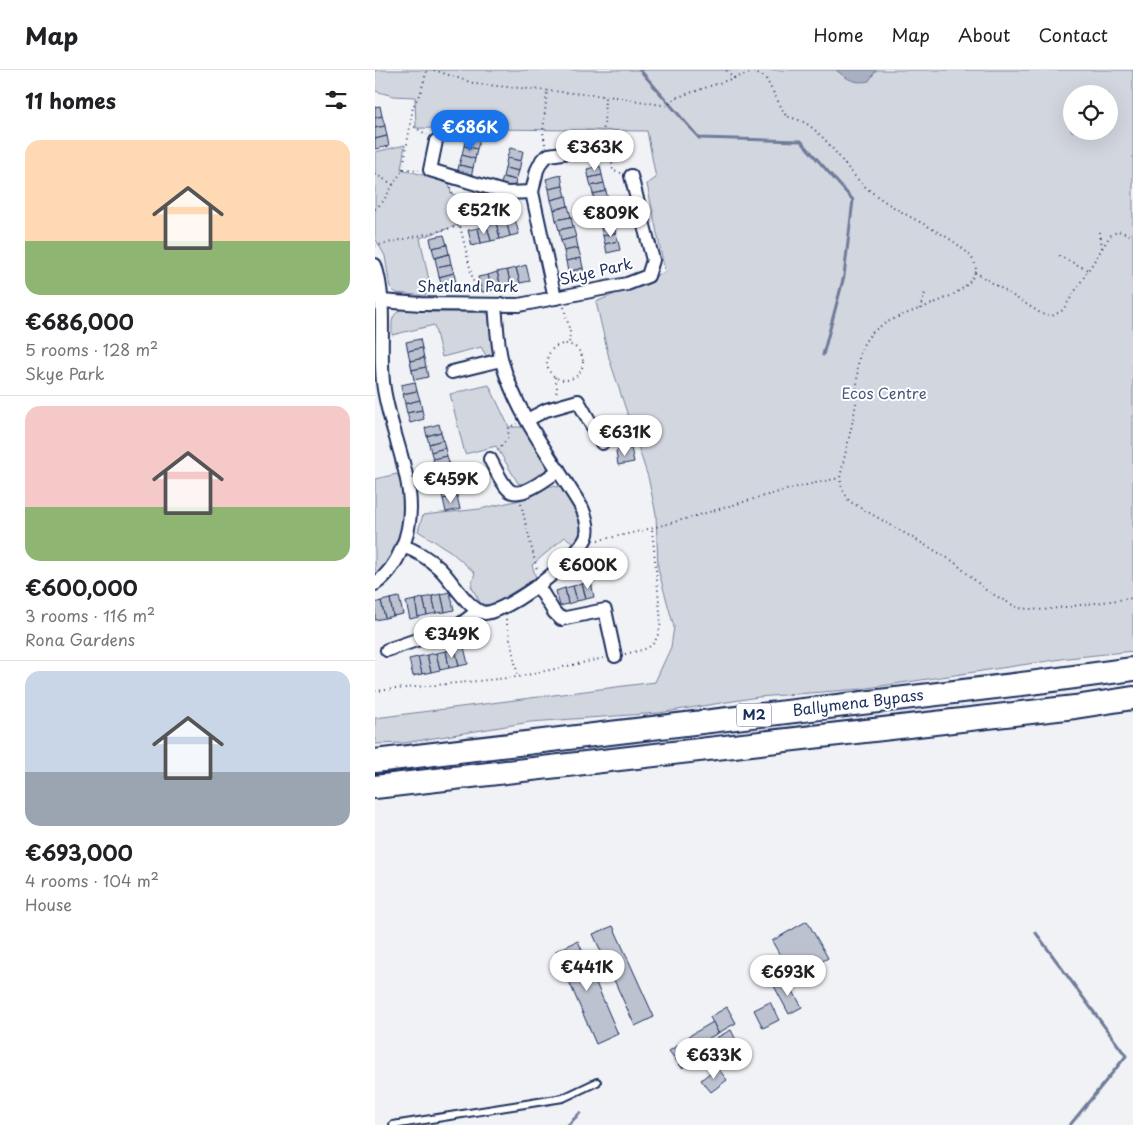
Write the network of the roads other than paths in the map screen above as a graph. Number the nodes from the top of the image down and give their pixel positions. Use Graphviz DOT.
graph roads {
  1 [pos="435,141"];
  2 [pos="596,148"];
  3 [pos="631,176"];
  4 [pos="532,192"];
  5 [pos="375,265"];
  6 [pos="555,298"];
  7 [pos="381,301"];
  8 [pos="495,305"];
  9 [pos="501,360"];
  10 [pos="452,372"];
  11 [pos="381,407"];
  12 [pos="527,420"];
  13 [pos="602,443"];
  14 [pos="490,459"];
  15 [pos="559,470"];
  16 [pos="403,546"];
  17 [pos="375,584"];
  18 [pos="540,585"];
  19 [pos="478,611"];
  20 [pos="387,650"];
  21 [pos="615,656"];
  22 [pos="1133,669"];
  23 [pos="1133,698"];
  24 [pos="375,761"];
  25 [pos="375,787"];
  26 [pos="597,1082"];
  27 [pos="393,1125"];
  1 -- 4 [label="street"];
  2 -- 4 [label="street, Skye Park"];
  3 -- 6 [label="street, Skye Park"];
  4 -- 6 [label="street, Skye Park"];
  5 -- 7 [label="street"];
  6 -- 8 [label="street, Shetland Park"];
  7 -- 8 [label="street, Shetland Park"];
  7 -- 11 [label="street"];
  8 -- 9 [label="street"];
  9 -- 10 [label="street"];
  9 -- 12 [label="street"];
  11 -- 16 [label="street"];
  12 -- 13 [label="street"];
  12 -- 15 [label="street"];
  14 -- 15 [label="street"];
  15 -- 18 [label="street"];
  16 -- 17 [label="street"];
  16 -- 19 [label="street"];
  18 -- 19 [label="street"];
  18 -- 21 [label="street"];
  19 -- 20 [label="street"];
  22 -- 24 [label="highway, Ballymena Bypass / M2"];
  23 -- 25 [label="highway, Ballymena Bypass / M2"];
  26 -- 27 [label="lane"];
}
